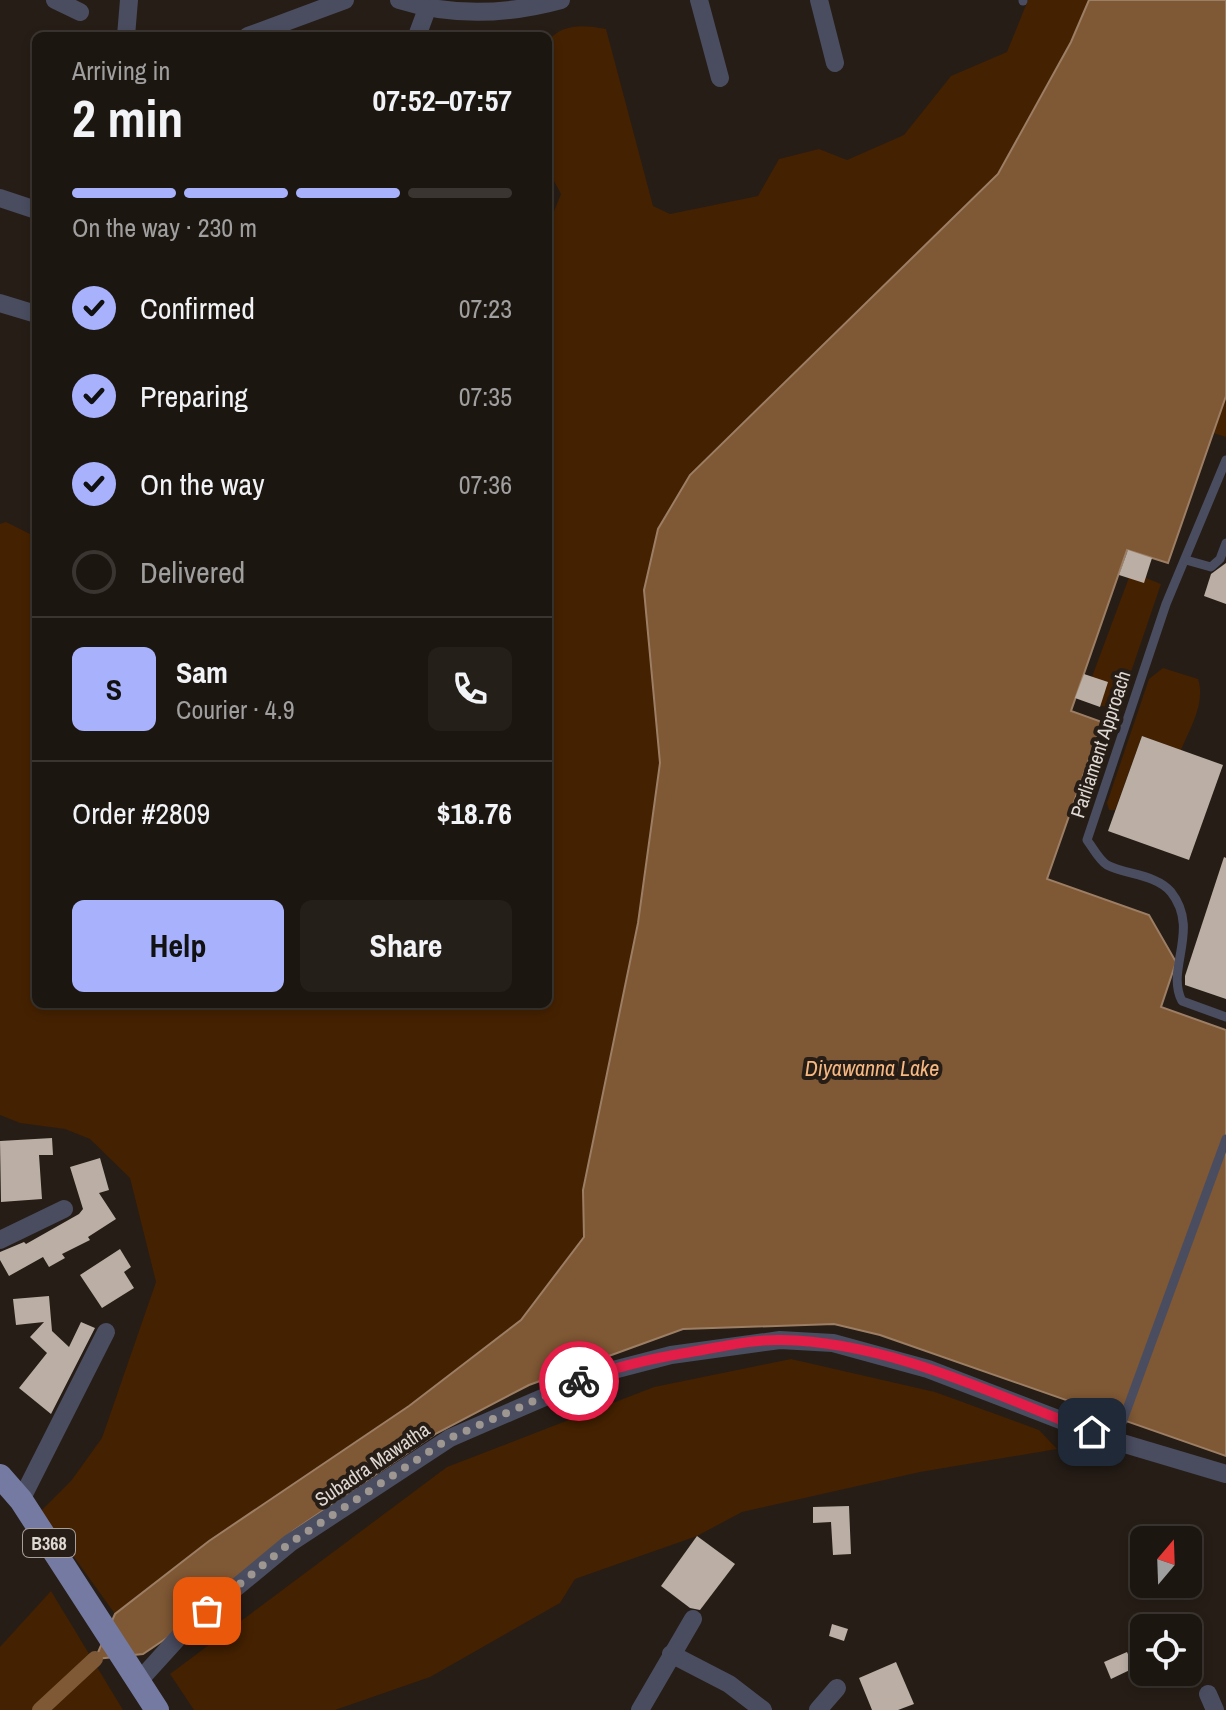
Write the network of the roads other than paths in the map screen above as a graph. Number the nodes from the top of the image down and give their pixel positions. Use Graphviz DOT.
graph roads {
  1 [pos="55,0"];
  2 [pos="129,0"];
  3 [pos="345,0"];
  4 [pos="399,0"];
  5 [pos="561,0"];
  6 [pos="699,0"];
  7 [pos="819,0"];
  8 [pos="483,7"];
  9 [pos="427,9"];
  10 [pos="80,12"];
  11 [pos="126,32"];
  12 [pos="259,32"];
  13 [pos="418,32"];
  14 [pos="835,63"];
  15 [pos="720,78"];
  16 [pos="0,198"];
  17 [pos="32,209"];
  18 [pos="0,303"];
  19 [pos="32,313"];
  20 [pos="1226,460"];
  21 [pos="1226,543"];
  22 [pos="1186,560"];
  23 [pos="1226,1017"];
  24 [pos="1226,1139"];
  25 [pos="64,1209"];
  26 [pos="0,1240"];
  27 [pos="106,1332"];
  28 [pos="1117,1436"];
  29 [pos="1226,1474"];
  30 [pos="0,1476"];
  31 [pos="21,1500"];
  32 [pos="693,1619"];
  33 [pos="671,1654"];
  34 [pos="134,1676"];
  35 [pos="837,1688"];
  36 [pos="157,1710"];
  37 [pos="640,1710"];
  38 [pos="763,1710"];
  39 [pos="818,1710"];
  1 -- 10 [label="street"];
  2 -- 11 [label="street"];
  3 -- 12 [label="street"];
  4 -- 9 [label="street"];
  5 -- 8 [label="street"];
  6 -- 15 [label="street"];
  7 -- 14 [label="street"];
  8 -- 9 [label="street"];
  9 -- 13 [label="street"];
  16 -- 17 [label="street"];
  18 -- 19 [label="street"];
  20 -- 22 [label="lane, Parliament Approach"];
  21 -- 22 [label="lane"];
  22 -- 23 [label="lane, Parliament Approach"];
  24 -- 28 [label="lane"];
  25 -- 26 [label="street"];
  27 -- 31 [label="street"];
  28 -- 29 [label="street, Subadra Mawatha"];
  28 -- 34 [label="street, Subadra Mawatha"];
  30 -- 31 [label="main road, B368"];
  31 -- 34 [label="main road, B368"];
  32 -- 33 [label="street"];
  33 -- 37 [label="street"];
  33 -- 38 [label="street"];
  34 -- 36 [label="main road, B368"];
  35 -- 39 [label="street"];
}
